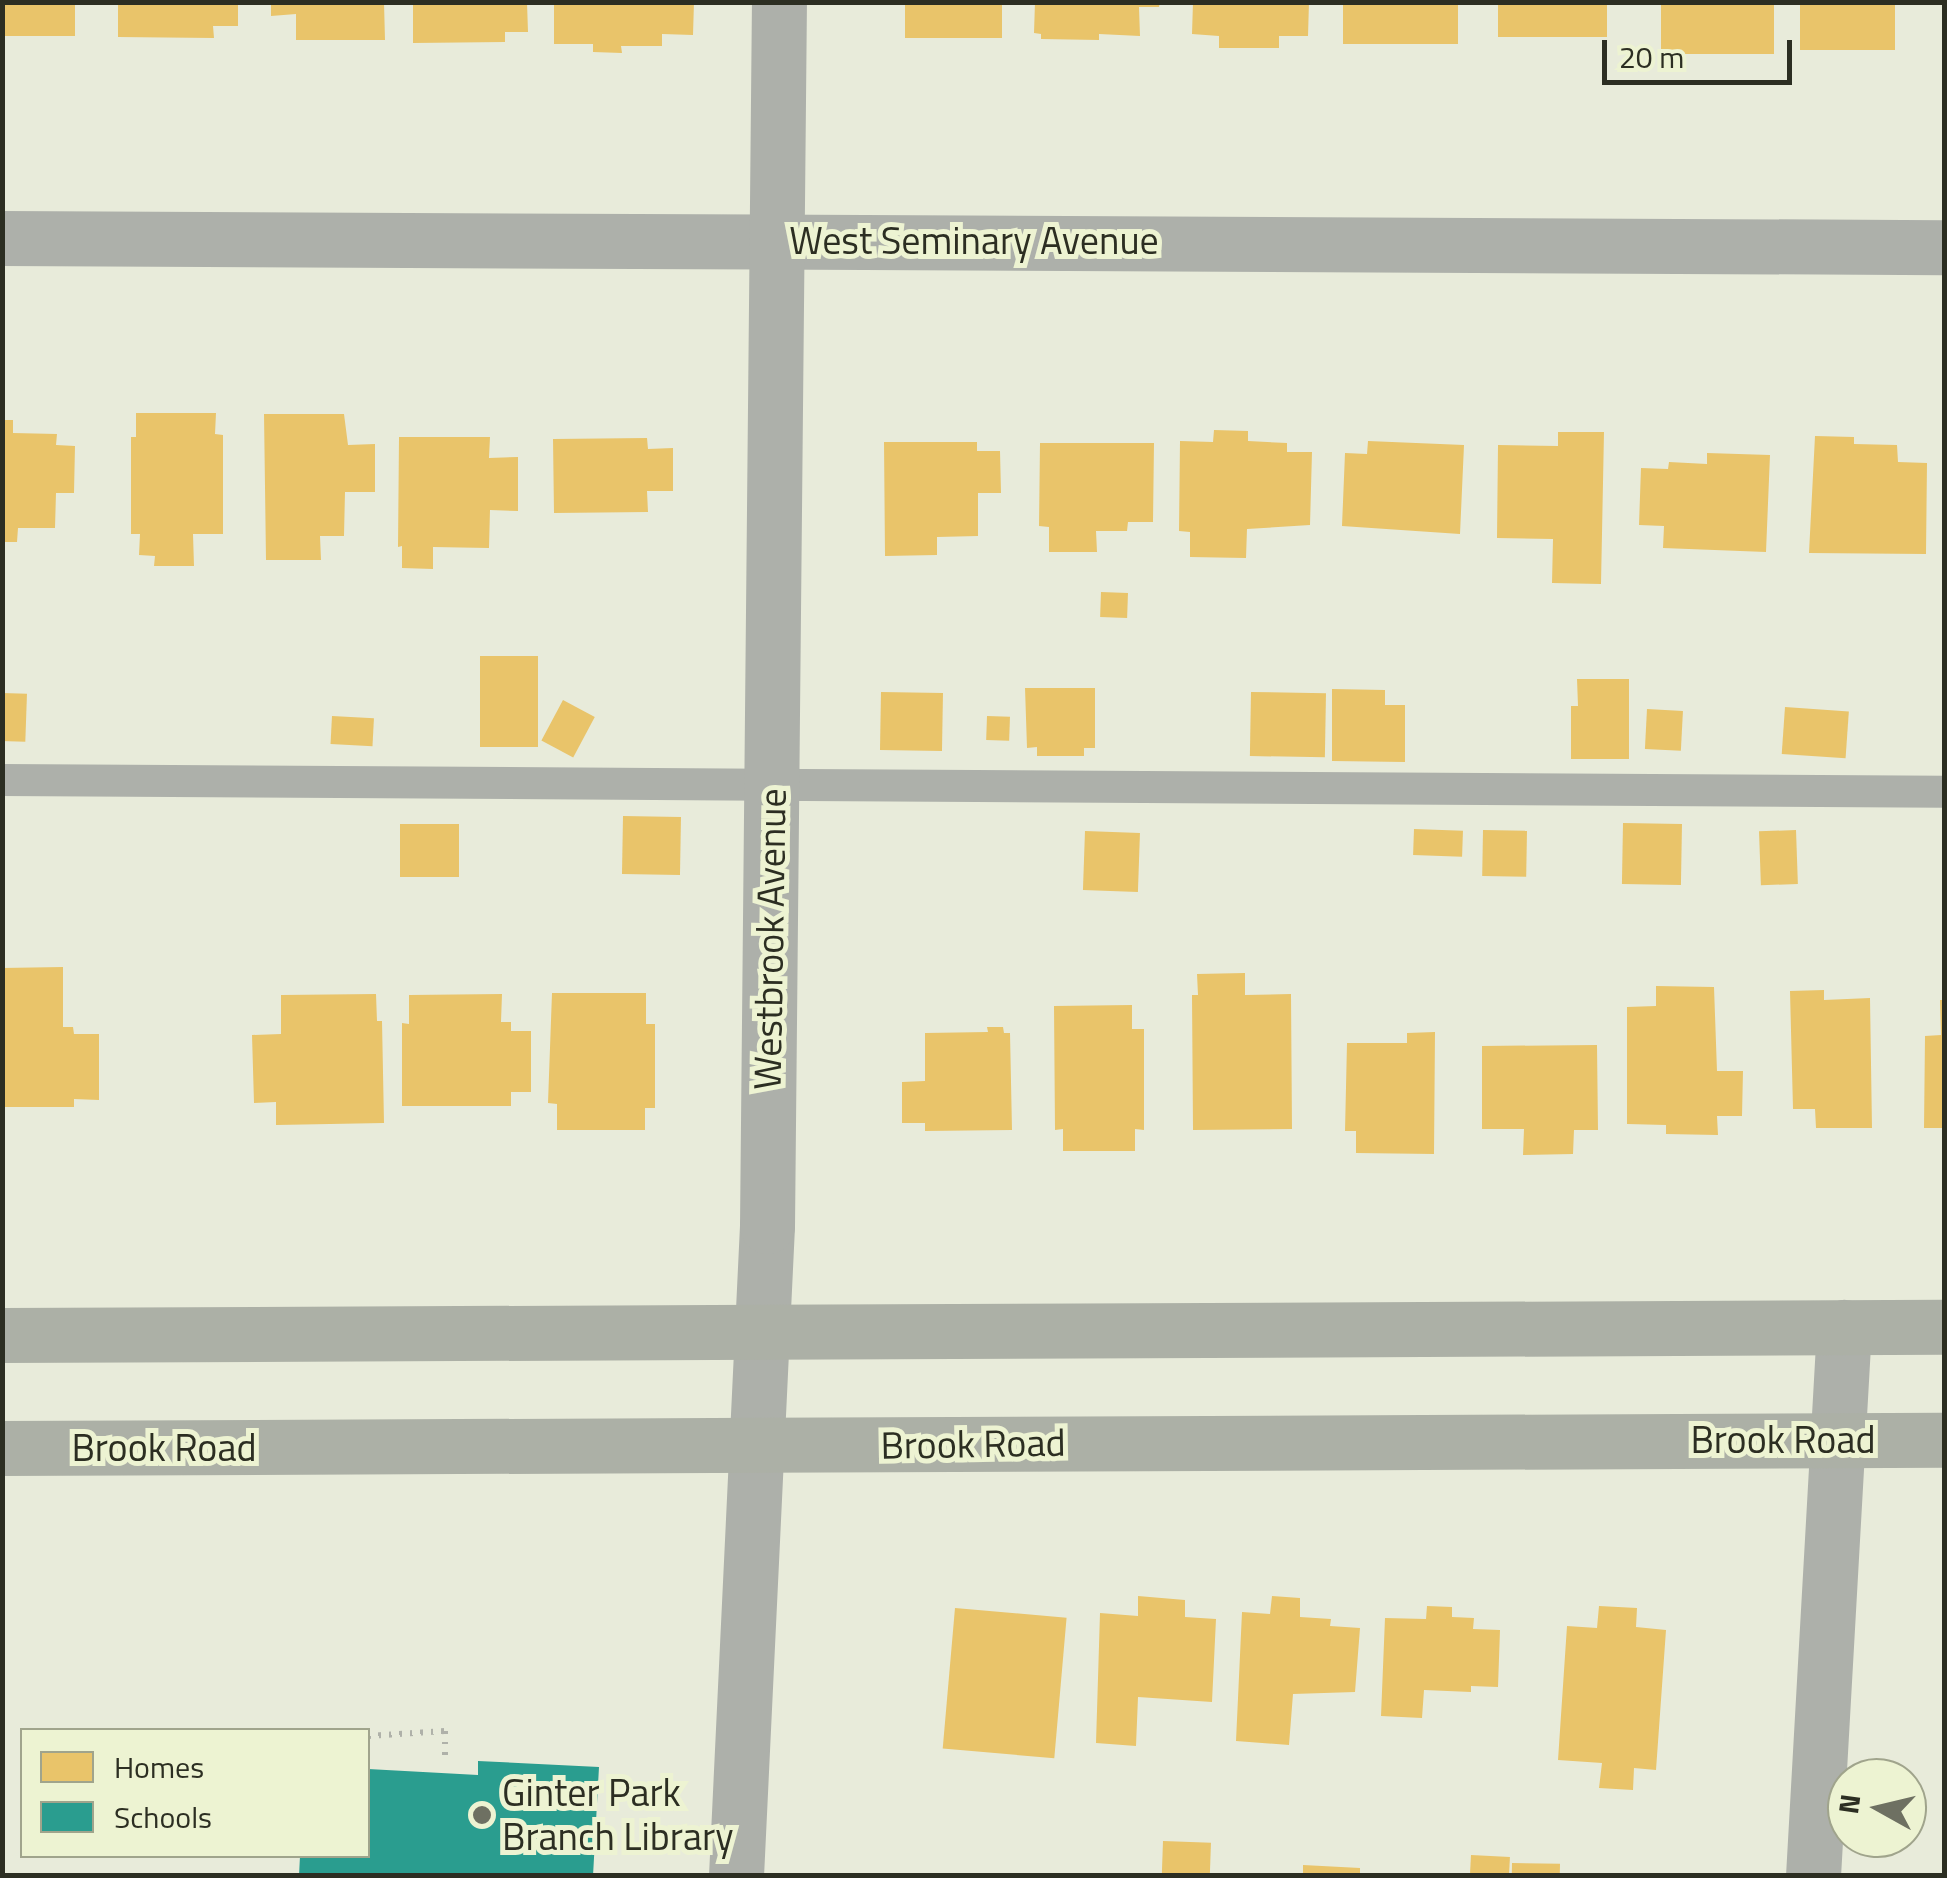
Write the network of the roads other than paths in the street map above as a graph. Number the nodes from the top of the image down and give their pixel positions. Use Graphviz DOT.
graph roads {
  1 [pos="778,2"];
  2 [pos="2,238"];
  3 [pos="778,240"];
  4 [pos="1944,247"];
  5 [pos="2,780"];
  6 [pos="772,784"];
  7 [pos="1944,792"];
  8 [pos="1844,1327"];
  9 [pos="1944,1327"];
  10 [pos="762,1332"];
  11 [pos="2,1335"];
  12 [pos="1839,1440"];
  13 [pos="1944,1440"];
  14 [pos="2,1448"];
  15 [pos="759,1448"];
  16 [pos="736,1876"];
  17 [pos="1813,1876"];
  1 -- 3 [label="street, Westbrook Avenue"];
  2 -- 3 [label="street, West Seminary Avenue"];
  3 -- 4 [label="street, West Seminary Avenue"];
  3 -- 6 [label="street, Westbrook Avenue"];
  5 -- 6 [label="lane"];
  6 -- 7 [label="lane"];
  6 -- 10 [label="street, Westbrook Avenue"];
  8 -- 9 [label="main road"];
  8 -- 10 [label="main road"];
  8 -- 12 [label="street"];
  10 -- 11 [label="main road"];
  10 -- 15 [label="street, Westbrook Avenue"];
  12 -- 13 [label="main road, Brook Road"];
  12 -- 15 [label="main road, Brook Road"];
  12 -- 17 [label="street"];
  14 -- 15 [label="main road, Brook Road"];
  15 -- 16 [label="street, Westbrook Avenue"];
}
